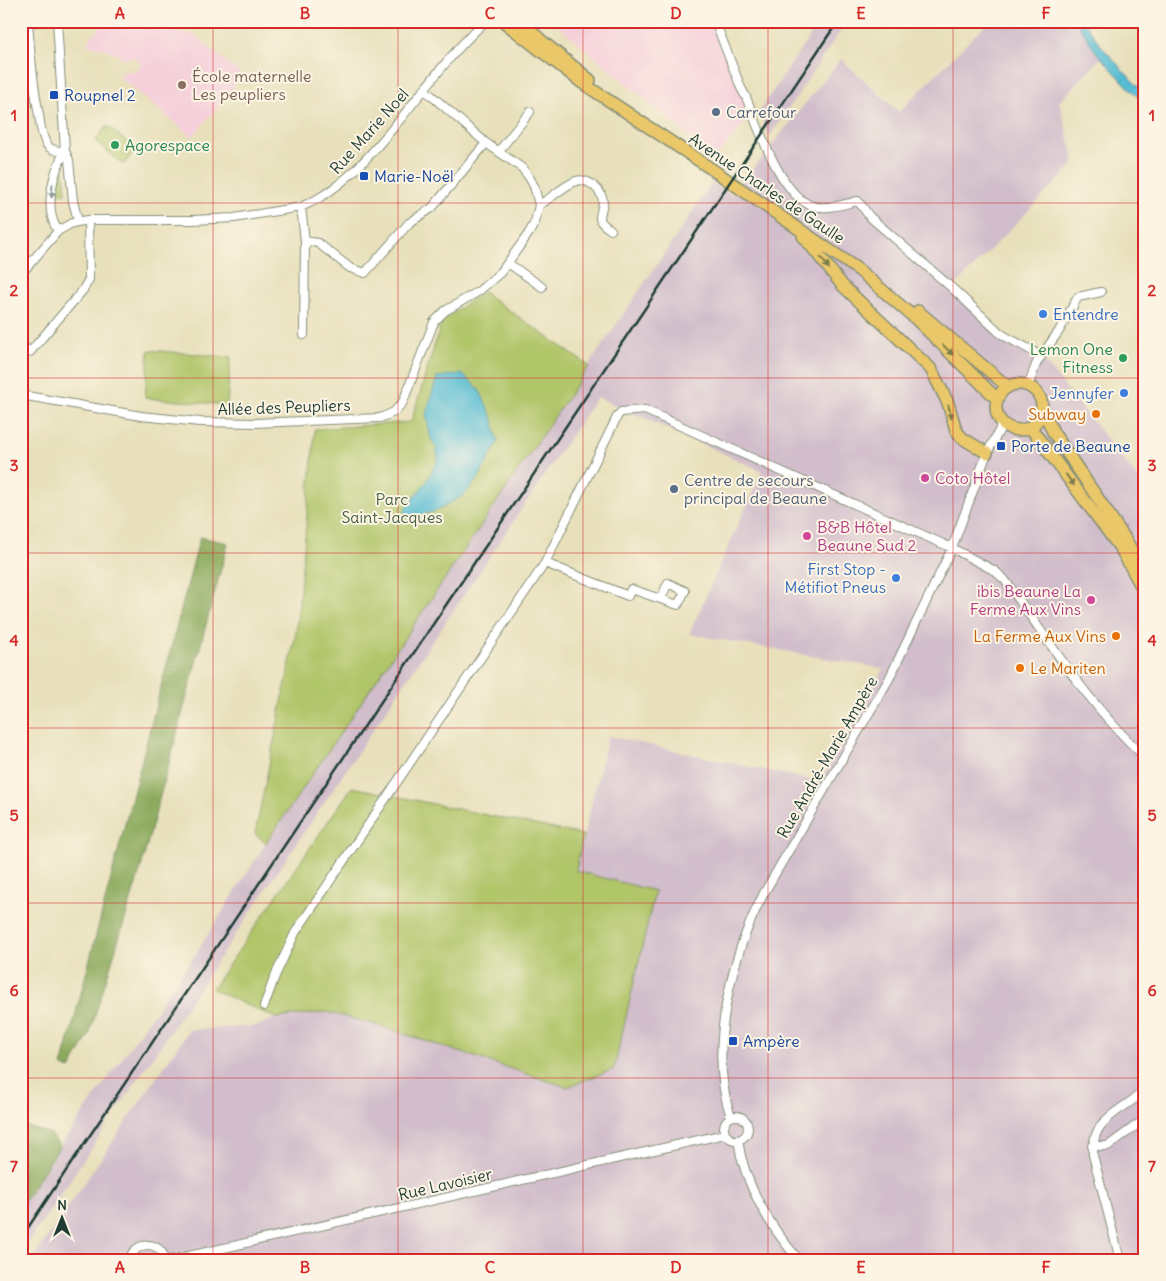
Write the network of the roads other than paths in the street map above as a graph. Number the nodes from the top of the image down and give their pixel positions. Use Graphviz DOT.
graph roads {
  1 [pos="50,21"];
  2 [pos="57,21"];
  3 [pos="486,21"];
  4 [pos="522,21"];
  5 [pos="715,21"];
  6 [pos="28,22"];
  7 [pos="501,22"];
  8 [pos="33,85"];
  9 [pos="425,90"];
  10 [pos="21,92"];
  11 [pos="530,112"];
  12 [pos="486,143"];
  13 [pos="65,151"];
  14 [pos="499,152"];
  15 [pos="539,204"];
  16 [pos="301,206"];
  17 [pos="88,220"];
  18 [pos="78,221"];
  19 [pos="794,225"];
  20 [pos="611,230"];
  21 [pos="58,231"];
  22 [pos="305,241"];
  23 [pos="508,263"];
  24 [pos="21,274"];
  25 [pos="542,288"];
  26 [pos="1101,292"];
  27 [pos="304,335"];
  28 [pos="21,345"];
  29 [pos="1041,357"];
  30 [pos="1028,386"];
  31 [pos="1008,387"];
  32 [pos="21,395"];
  33 [pos="998,399"];
  34 [pos="1042,407"];
  35 [pos="1001,421"];
  36 [pos="1030,426"];
  37 [pos="987,453"];
  38 [pos="952,548"];
  39 [pos="545,563"];
  40 [pos="1145,574"];
  41 [pos="1145,592"];
  42 [pos="661,598"];
  43 [pos="1145,757"];
  44 [pos="264,1006"];
  45 [pos="1145,1090"];
  46 [pos="731,1117"];
  47 [pos="1145,1119"];
  48 [pos="725,1134"];
  49 [pos="738,1140"];
  50 [pos="1092,1146"];
  51 [pos="129,1260"];
  52 [pos="165,1260"];
  53 [pos="171,1260"];
  54 [pos="799,1260"];
  55 [pos="1120,1260"];
  1 -- 6 [label="street"];
  2 -- 13 [label="street"];
  3 -- 9 [label="street, Rue Marie Noel"];
  4 -- 31 [label="main road, Avenue Charles de Gaulle"];
  5 -- 29 [label="street"];
  6 -- 8 [label="street"];
  7 -- 19 [label="main road, Avenue Charles de Gaulle"];
  8 -- 10 [label="street"];
  8 -- 13 [label="street"];
  9 -- 12 [label="street"];
  9 -- 16 [label="street, Rue Marie Noel"];
  11 -- 14 [label="street"];
  12 -- 14 [label="street"];
  12 -- 22 [label="street"];
  13 -- 18 [label="street"];
  13 -- 21 [label="street, one-way"];
  14 -- 15 [label="street"];
  15 -- 20 [label="street"];
  15 -- 23 [label="street, Allée des Peupliers"];
  16 -- 17 [label="street, Rue Marie Noel"];
  16 -- 22 [label="street"];
  17 -- 18 [label="street, Rue Marie Noel"];
  17 -- 28 [label="street"];
  18 -- 21 [label="street, Rue Marie Noel"];
  19 -- 33 [label="main road, Avenue Charles de Gaulle, one-way"];
  19 -- 37 [label="main road, one-way"];
  21 -- 24 [label="street"];
  22 -- 27 [label="street"];
  23 -- 25 [label="street"];
  23 -- 32 [label="street, Allée des Peupliers"];
  26 -- 29 [label="street"];
  29 -- 30 [label="street"];
  30 -- 31 [label="main road"];
  30 -- 34 [label="main road"];
  31 -- 33 [label="main road"];
  33 -- 35 [label="main road"];
  34 -- 36 [label="main road"];
  34 -- 40 [label="main road"];
  35 -- 36 [label="main road"];
  35 -- 37 [label="street, Rue André-Marie Ampère"];
  36 -- 41 [label="main road, one-way"];
  37 -- 38 [label="street, Rue André-Marie Ampère"];
  38 -- 39 [label="street"];
  38 -- 43 [label="street"];
  38 -- 46 [label="street, Rue André-Marie Ampère"];
  39 -- 42 [label="street"];
  39 -- 44 [label="street"];
  45 -- 50 [label="street"];
  46 -- 48 [label="street, Rue André-Marie Ampère"];
  46 -- 49 [label="street"];
  47 -- 50 [label="street"];
  48 -- 49 [label="street"];
  48 -- 53 [label="street, Rue Lavoisier"];
  49 -- 54 [label="street"];
  50 -- 55 [label="street"];
  51 -- 52 [label="street"];
}
